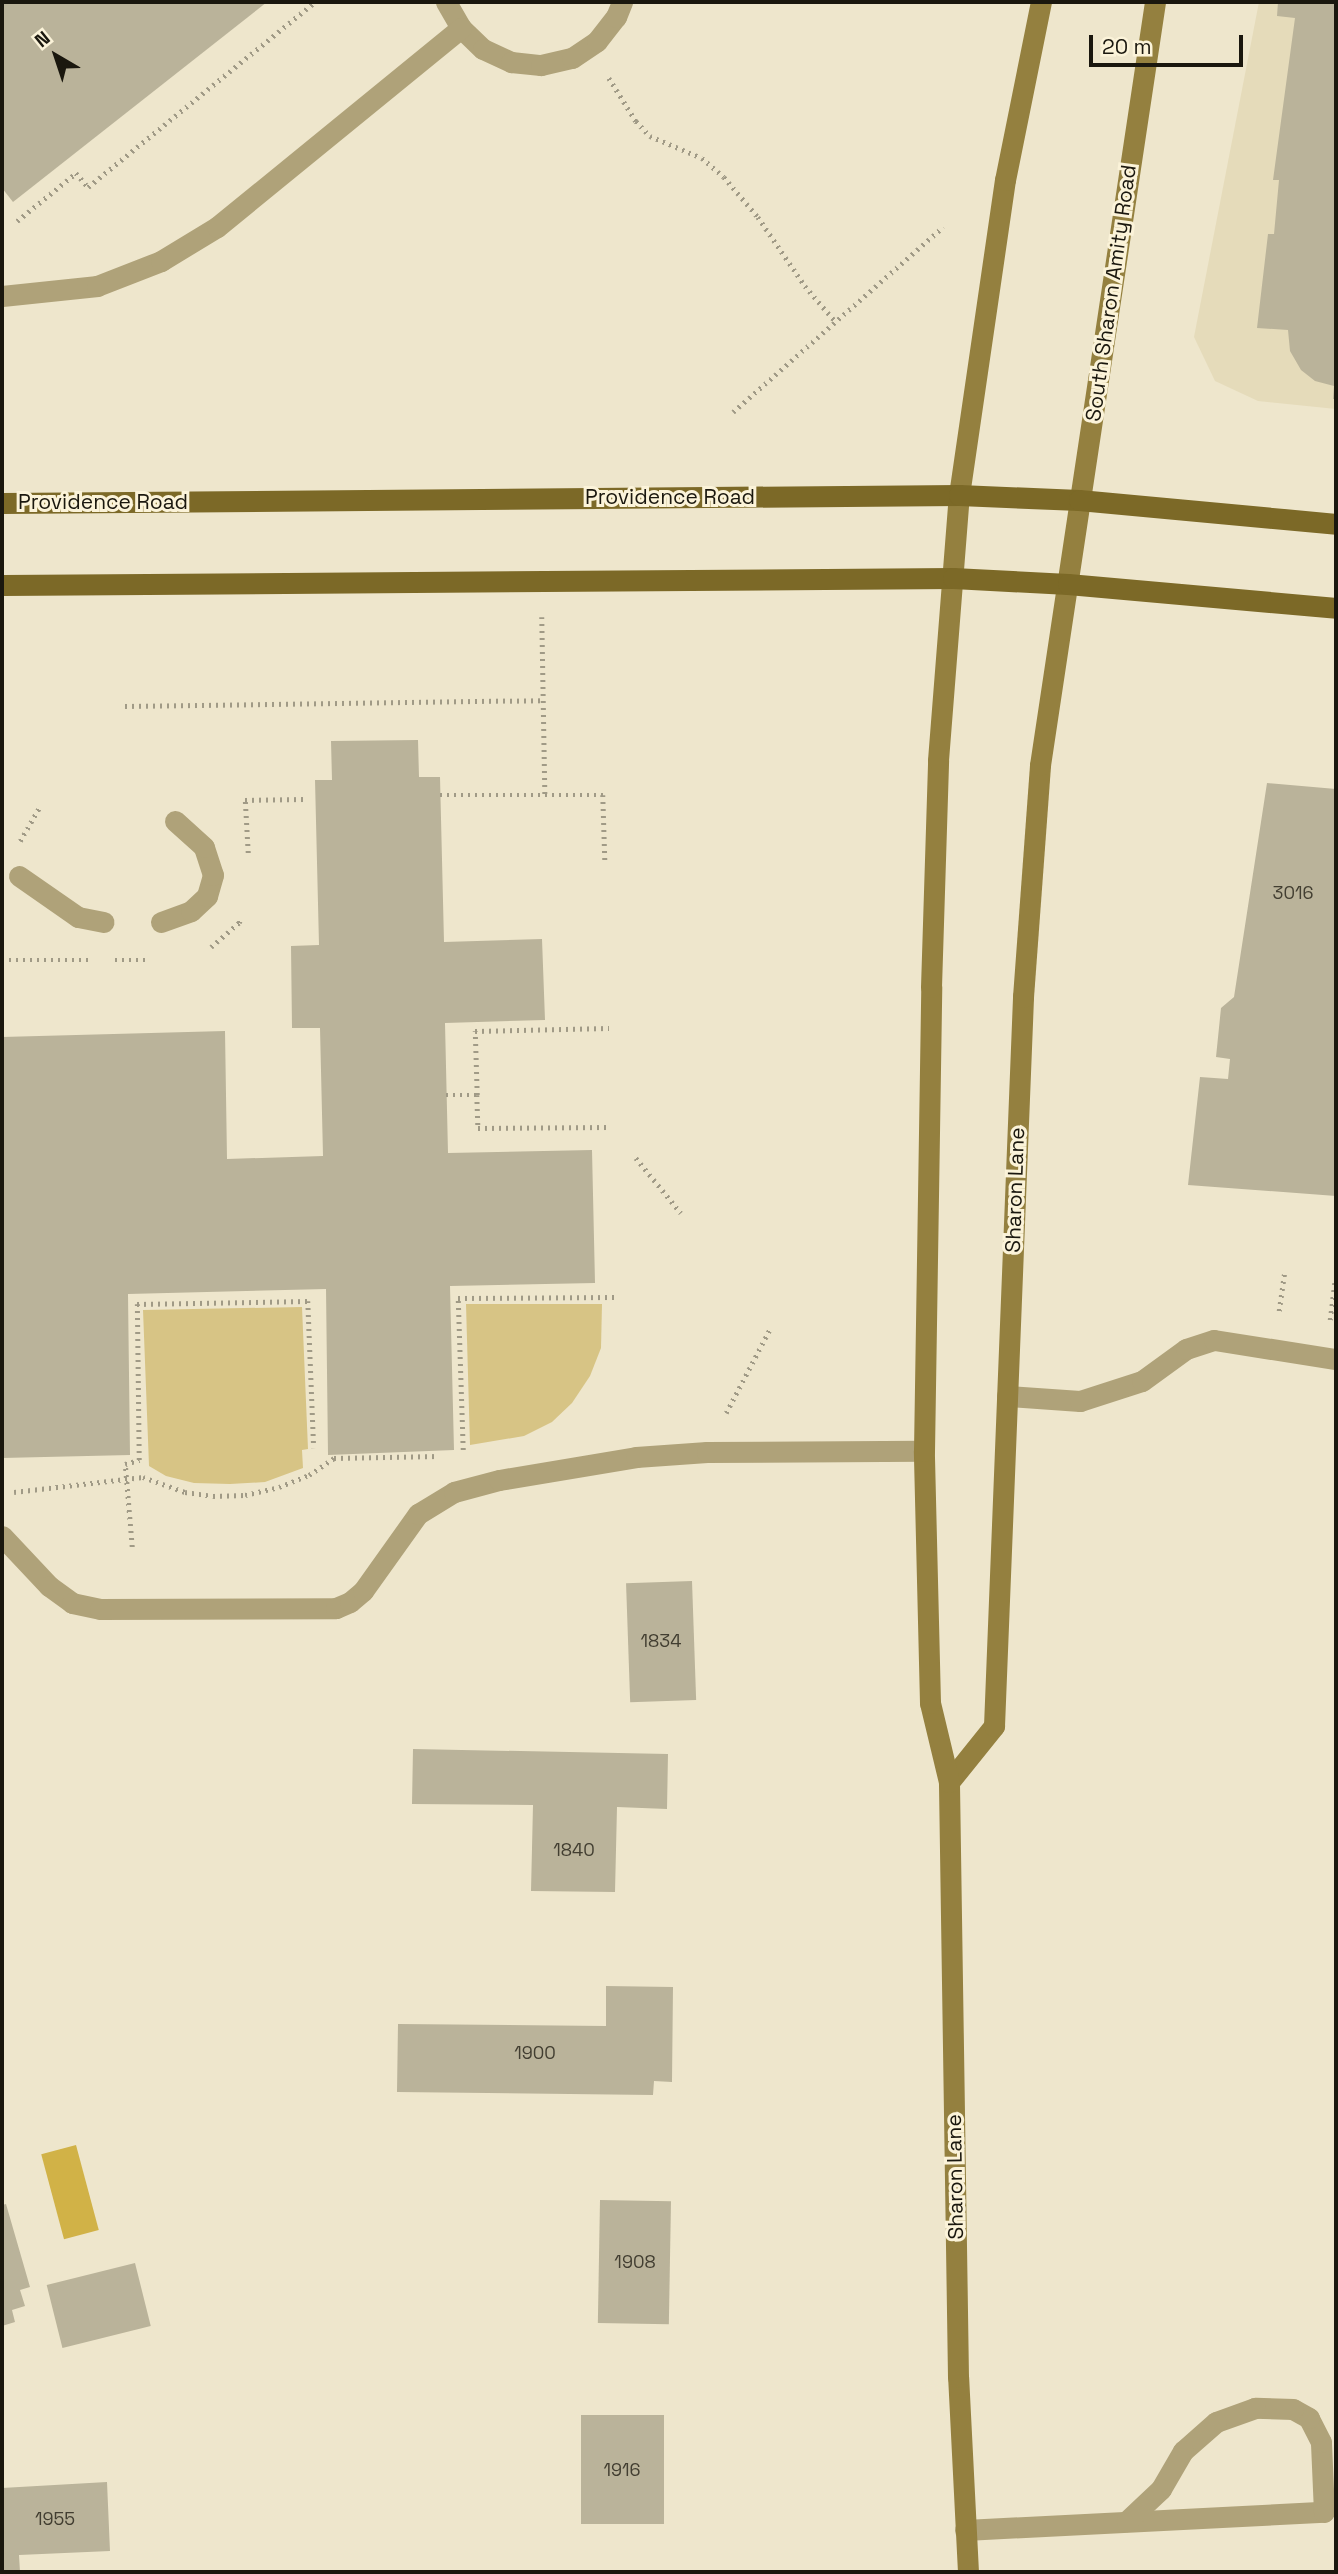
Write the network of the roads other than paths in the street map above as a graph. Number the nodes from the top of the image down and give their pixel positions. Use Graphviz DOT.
graph roads {
  1 [pos="446,2"];
  2 [pos="622,2"];
  3 [pos="1041,2"];
  4 [pos="1155,2"];
  5 [pos="461,28"];
  6 [pos="2,296"];
  7 [pos="959,495"];
  8 [pos="1079,500"];
  9 [pos="2,503"];
  10 [pos="1336,524"];
  11 [pos="953,579"];
  12 [pos="1068,584"];
  13 [pos="2,586"];
  14 [pos="1336,608"];
  15 [pos="175,821"];
  16 [pos="19,876"];
  17 [pos="104,922"];
  18 [pos="161,922"];
  19 [pos="1336,1359"];
  20 [pos="1007,1396"];
  21 [pos="924,1451"];
  22 [pos="2,1536"];
  23 [pos="949,1782"];
  24 [pos="1330,2511"];
  25 [pos="1127,2521"];
  26 [pos="965,2530"];
  27 [pos="968,2572"];
  1 -- 5 [label="lane"];
  2 -- 5 [label="lane"];
  3 -- 7 [label="main road"];
  4 -- 8 [label="main road, South Sharon Amity Road"];
  5 -- 6 [label="lane"];
  7 -- 8 [label="main road, Providence Road"];
  7 -- 9 [label="main road, Providence Road"];
  7 -- 11 [label="main road"];
  8 -- 10 [label="main road, Providence Road"];
  8 -- 12 [label="main road, South Sharon Amity Road"];
  11 -- 12 [label="main road"];
  11 -- 13 [label="main road"];
  11 -- 21 [label="main road, Sharon Lane"];
  12 -- 14 [label="main road"];
  12 -- 20 [label="main road, Sharon Lane"];
  15 -- 18 [label="lane"];
  16 -- 17 [label="lane"];
  19 -- 20 [label="lane"];
  20 -- 23 [label="main road, Sharon Lane"];
  21 -- 22 [label="lane"];
  21 -- 23 [label="main road, Sharon Lane"];
  23 -- 26 [label="main road, Sharon Lane"];
  24 -- 25 [label="lane"];
  24 -- 25 [label="lane"];
  25 -- 26 [label="lane"];
  26 -- 27 [label="main road, Sharon Lane"];
}
